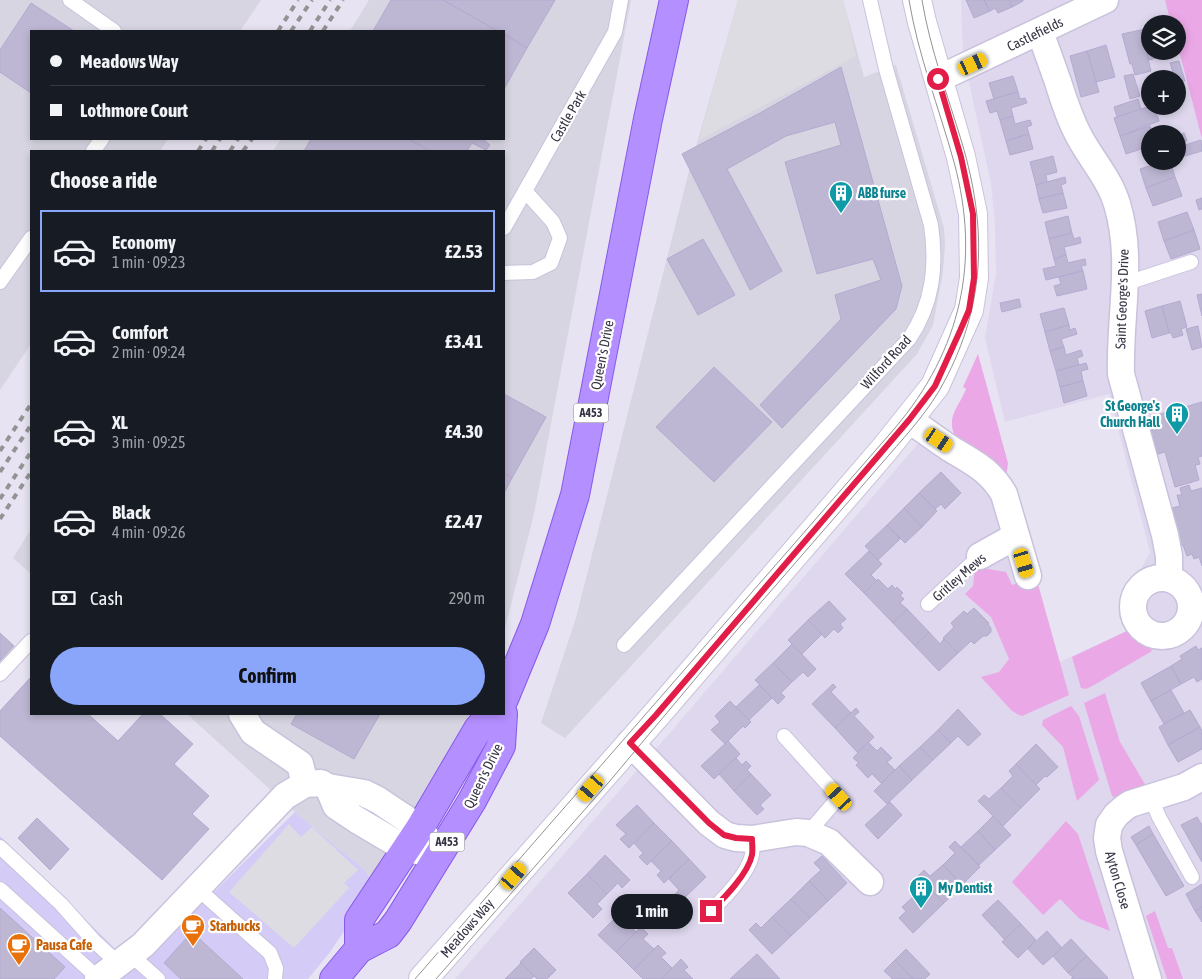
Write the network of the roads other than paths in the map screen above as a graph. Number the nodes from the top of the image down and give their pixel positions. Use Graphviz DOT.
graph roads {
  1 [pos="70,0"];
  2 [pos="621,0"];
  3 [pos="870,0"];
  4 [pos="917,0"];
  5 [pos="1105,0"];
  6 [pos="674,1"];
  7 [pos="113,30"];
  8 [pos="1040,32"];
  9 [pos="938,79"];
  10 [pos="525,191"];
  11 [pos="505,226"];
  12 [pos="30,239"];
  13 [pos="1191,262"];
  14 [pos="505,273"];
  15 [pos="0,282"];
  16 [pos="1124,284"];
  17 [pos="909,420"];
  18 [pos="1016,536"];
  19 [pos="980,556"];
  20 [pos="1028,576"];
  21 [pos="1169,578"];
  22 [pos="928,604"];
  23 [pos="1195,616"];
  24 [pos="30,642"];
  25 [pos="624,645"];
  26 [pos="0,674"];
  27 [pos="505,697"];
  28 [pos="243,715"];
  29 [pos="490,715"];
  30 [pos="503,715"];
  31 [pos="784,736"];
  32 [pos="630,743"];
  33 [pos="1202,777"];
  34 [pos="317,786"];
  35 [pos="1151,798"];
  36 [pos="808,833"];
  37 [pos="413,838"];
  38 [pos="752,839"];
  39 [pos="0,847"];
  40 [pos="439,855"];
  41 [pos="1192,877"];
  42 [pos="870,882"];
  43 [pos="0,888"];
  44 [pos="198,889"];
  45 [pos="711,911"];
  46 [pos="359,949"];
  47 [pos="112,969"];
  48 [pos="158,979"];
  49 [pos="274,979"];
  50 [pos="334,979"];
  51 [pos="423,979"];
  52 [pos="1148,979"];
  1 -- 7 [label="lane"];
  2 -- 10 [label="lane, Castle Park"];
  3 -- 25 [label="lane, Wilford Road"];
  4 -- 9 [label="street, Meadows Way"];
  5 -- 8 [label="street, Castlefields"];
  6 -- 27 [label="main road, Queen's Drive / A453"];
  8 -- 9 [label="street, Castlefields"];
  8 -- 16 [label="street, Saint George's Drive"];
  9 -- 17 [label="street, Meadows Way"];
  10 -- 11 [label="lane, Castle Park"];
  10 -- 14 [label="lane"];
  12 -- 15 [label="lane"];
  13 -- 16 [label="lane"];
  16 -- 21 [label="street, Saint George's Drive"];
  17 -- 18 [label="street"];
  17 -- 32 [label="street, Meadows Way"];
  18 -- 19 [label="street, Gritley Mews"];
  18 -- 20 [label="street"];
  19 -- 22 [label="lane, Gritley Mews"];
  21 -- 23 [label="street"];
  21 -- 23 [label="street"];
  24 -- 26 [label="lane"];
  28 -- 34 [label="street"];
  29 -- 37 [label="main road, Queen's Drive / A453"];
  30 -- 40 [label="main road, Queen's Drive / A453"];
  31 -- 36 [label="lane"];
  32 -- 38 [label="street"];
  32 -- 51 [label="street, Meadows Way"];
  33 -- 35 [label="street, Ayton Close"];
  34 -- 37 [label="street"];
  34 -- 44 [label="street"];
  35 -- 41 [label="lane"];
  35 -- 52 [label="street, Ayton Close"];
  36 -- 38 [label="street"];
  36 -- 42 [label="street"];
  37 -- 40 [label="street"];
  37 -- 46 [label="main road, Queen's Drive / A453"];
  38 -- 45 [label="lane"];
  39 -- 47 [label="lane"];
  40 -- 46 [label="main road, Queen's Drive / A453"];
  43 -- 47 [label="lane"];
  44 -- 47 [label="street"];
  44 -- 49 [label="lane"];
  46 -- 50 [label="main road, Queen's Drive / A453"];
  47 -- 48 [label="lane"];
}
